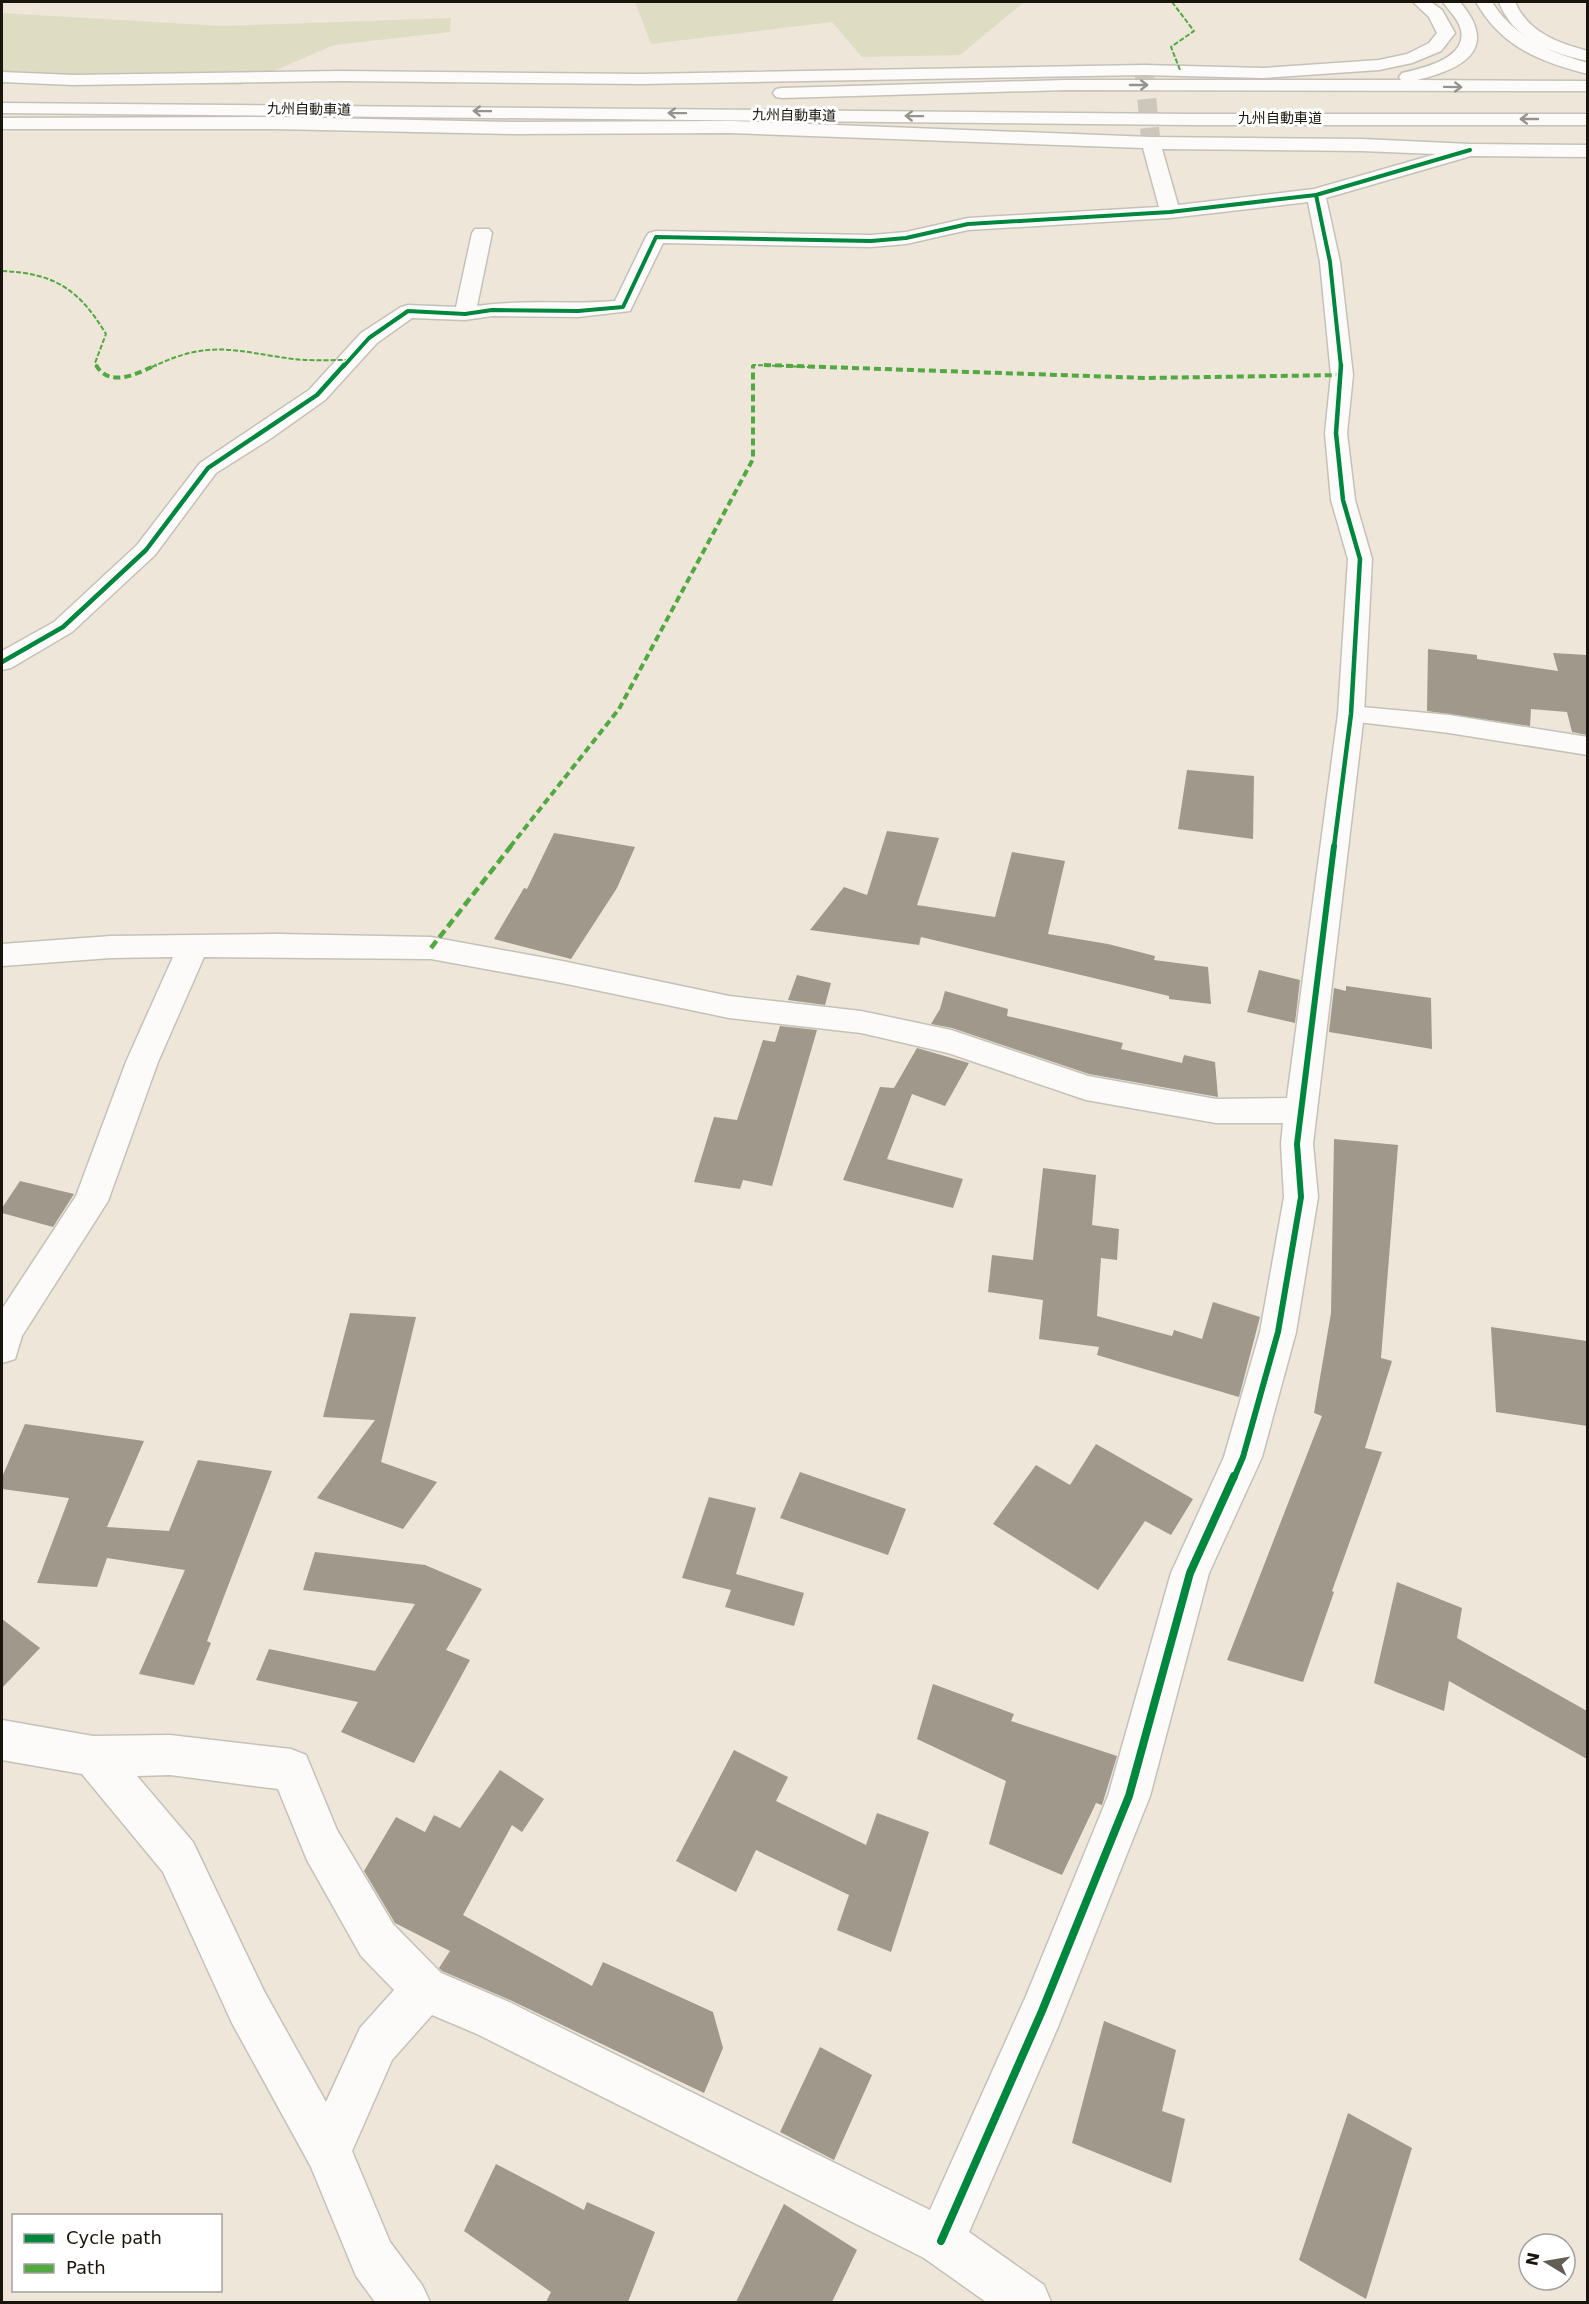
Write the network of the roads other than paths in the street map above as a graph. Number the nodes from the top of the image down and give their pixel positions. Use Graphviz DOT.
graph roads {
  1 [pos="1421,2"];
  2 [pos="1451,2"];
  3 [pos="1484,2"];
  4 [pos="1507,2"];
  5 [pos="1587,56"];
  6 [pos="1587,69"];
  7 [pos="2,76"];
  8 [pos="1247,85"];
  9 [pos="1587,86"];
  10 [pos="2,94"];
  11 [pos="738,95"];
  12 [pos="691,96"];
  13 [pos="762,97"];
  14 [pos="1587,102"];
  15 [pos="2,108"];
  16 [pos="941,117"];
  17 [pos="1587,119"];
  18 [pos="2,124"];
  19 [pos="1587,134"];
  20 [pos="1151,143"];
  21 [pos="1470,150"];
  22 [pos="1587,151"];
  23 [pos="1316,195"];
  24 [pos="1170,212"];
  25 [pos="482,233"];
  26 [pos="465,314"];
  27 [pos="2,662"];
  28 [pos="1351,714"];
  29 [pos="1587,746"];
  30 [pos="193,947"];
  31 [pos="2,955"];
  32 [pos="1300,1110"];
  33 [pos="2,1348"];
  34 [pos="2,1740"];
  35 [pos="93,1756"];
  36 [pos="425,1989"];
  37 [pos="328,2151"];
  38 [pos="941,2241"];
  39 [pos="405,2302"];
  40 [pos="1027,2302"];
  1 -- 7 [label="main road"];
  2 -- 8 [label="main road"];
  3 -- 6 [label="main road"];
  4 -- 5 [label="main road"];
  8 -- 9 [label="main road, one-way"];
  11 -- 8 [label="main road, one-way"];
  10 -- 12 [label="main road, 九州自動車道"];
  13 -- 14 [label="main road, 九州自動車道"];
  16 -- 15 [label="main road, 九州自動車道, one-way"];
  17 -- 16 [label="main road, 九州自動車道, one-way"];
  16 -- 19 [label="main road"];
  18 -- 20 [label="main road"];
  20 -- 21 [label="main road"];
  20 -- 24 [label="main road"];
  21 -- 22 [label="main road"];
  21 -- 23 [label="main road"];
  23 -- 24 [label="main road"];
  23 -- 28 [label="main road"];
  24 -- 26 [label="main road"];
  25 -- 26 [label="main road"];
  26 -- 27 [label="main road"];
  28 -- 29 [label="main road"];
  28 -- 32 [label="main road"];
  30 -- 31 [label="main road"];
  30 -- 32 [label="main road"];
  30 -- 33 [label="main road"];
  32 -- 38 [label="main road"];
  34 -- 35 [label="main road"];
  35 -- 36 [label="main road"];
  35 -- 37 [label="main road"];
  36 -- 37 [label="main road"];
  36 -- 38 [label="main road"];
  37 -- 39 [label="main road"];
  38 -- 40 [label="main road"];
}
